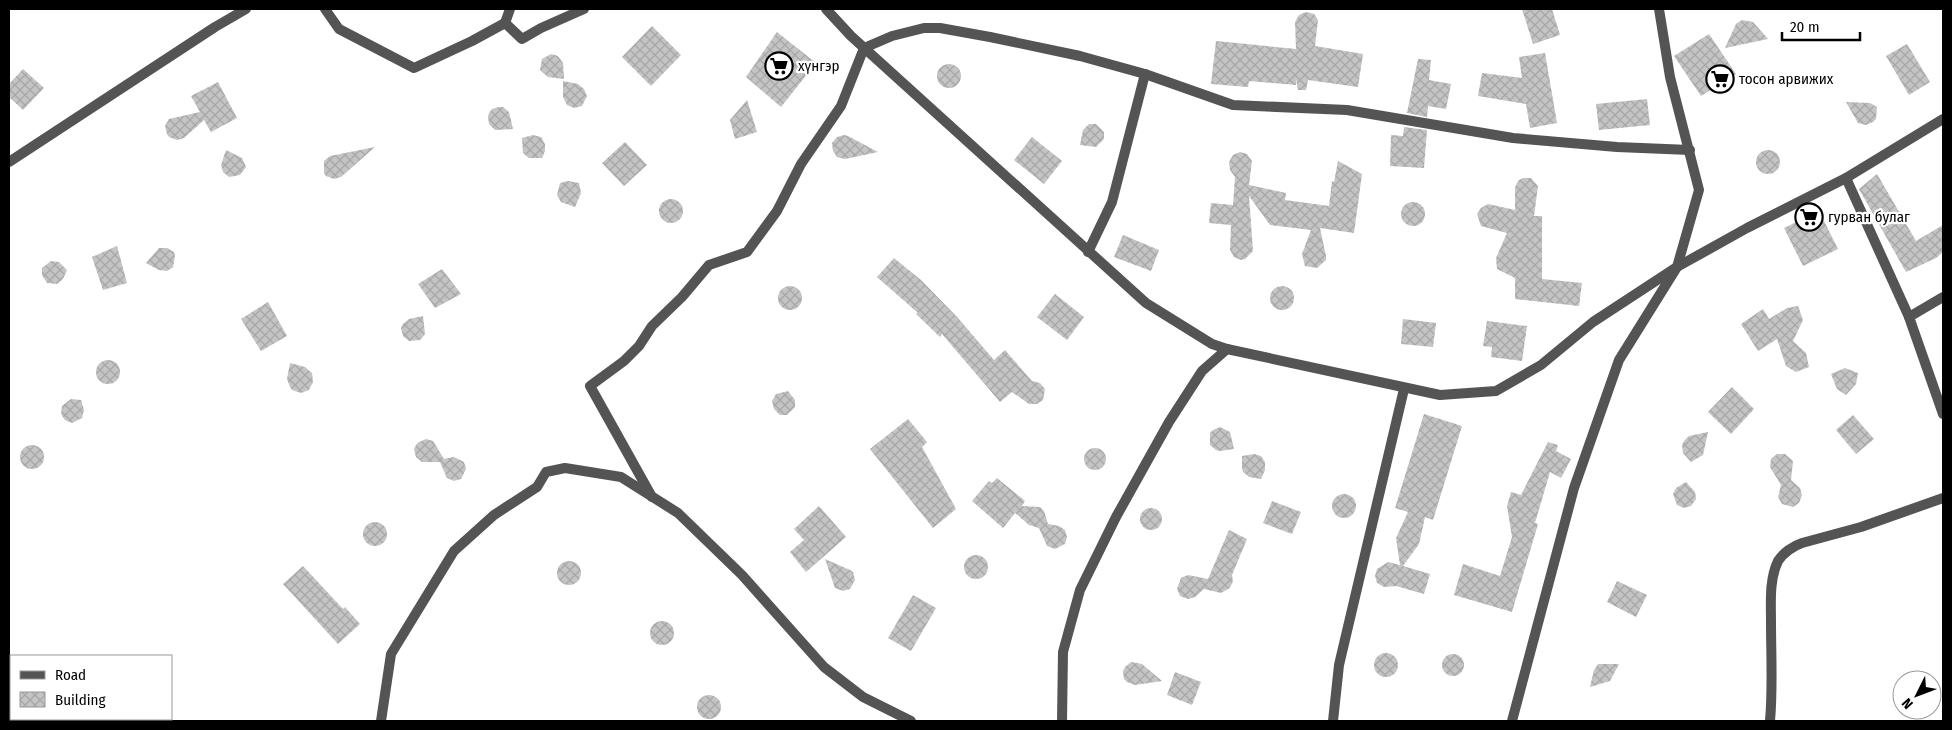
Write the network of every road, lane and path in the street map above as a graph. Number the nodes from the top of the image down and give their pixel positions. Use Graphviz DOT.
graph roads {
  1 [pos="246,9"];
  2 [pos="325,9"];
  3 [pos="510,9"];
  4 [pos="584,9"];
  5 [pos="826,9"];
  6 [pos="1659,9"];
  7 [pos="505,23"];
  8 [pos="864,48"];
  9 [pos="1145,74"];
  10 [pos="1943,119"];
  11 [pos="1690,150"];
  12 [pos="9,162"];
  13 [pos="1846,178"];
  14 [pos="1088,252"];
  15 [pos="1677,267"];
  16 [pos="1943,297"];
  17 [pos="1908,317"];
  18 [pos="1227,349"];
  19 [pos="1404,389"];
  20 [pos="1943,414"];
  21 [pos="652,497"];
  22 [pos="1943,498"];
  23 [pos="381,721"];
  24 [pos="911,721"];
  25 [pos="1062,721"];
  26 [pos="1333,721"];
  27 [pos="1512,721"];
  28 [pos="1770,721"];
  1 -- 12 [label="street"];
  2 -- 7 [label="street"];
  3 -- 7 [label="street"];
  4 -- 7 [label="street"];
  5 -- 8 [label="street"];
  6 -- 11 [label="street"];
  8 -- 9 [label="street"];
  8 -- 14 [label="street"];
  8 -- 21 [label="street"];
  9 -- 11 [label="street"];
  9 -- 14 [label="street"];
  10 -- 13 [label="street"];
  11 -- 15 [label="street"];
  13 -- 15 [label="street"];
  13 -- 17 [label="street"];
  14 -- 18 [label="street"];
  15 -- 19 [label="street"];
  15 -- 27 [label="street"];
  16 -- 17 [label="street"];
  17 -- 20 [label="street"];
  18 -- 19 [label="street"];
  18 -- 25 [label="street"];
  19 -- 26 [label="street"];
  21 -- 23 [label="street"];
  21 -- 24 [label="street"];
  22 -- 28 [label="street"];
}
